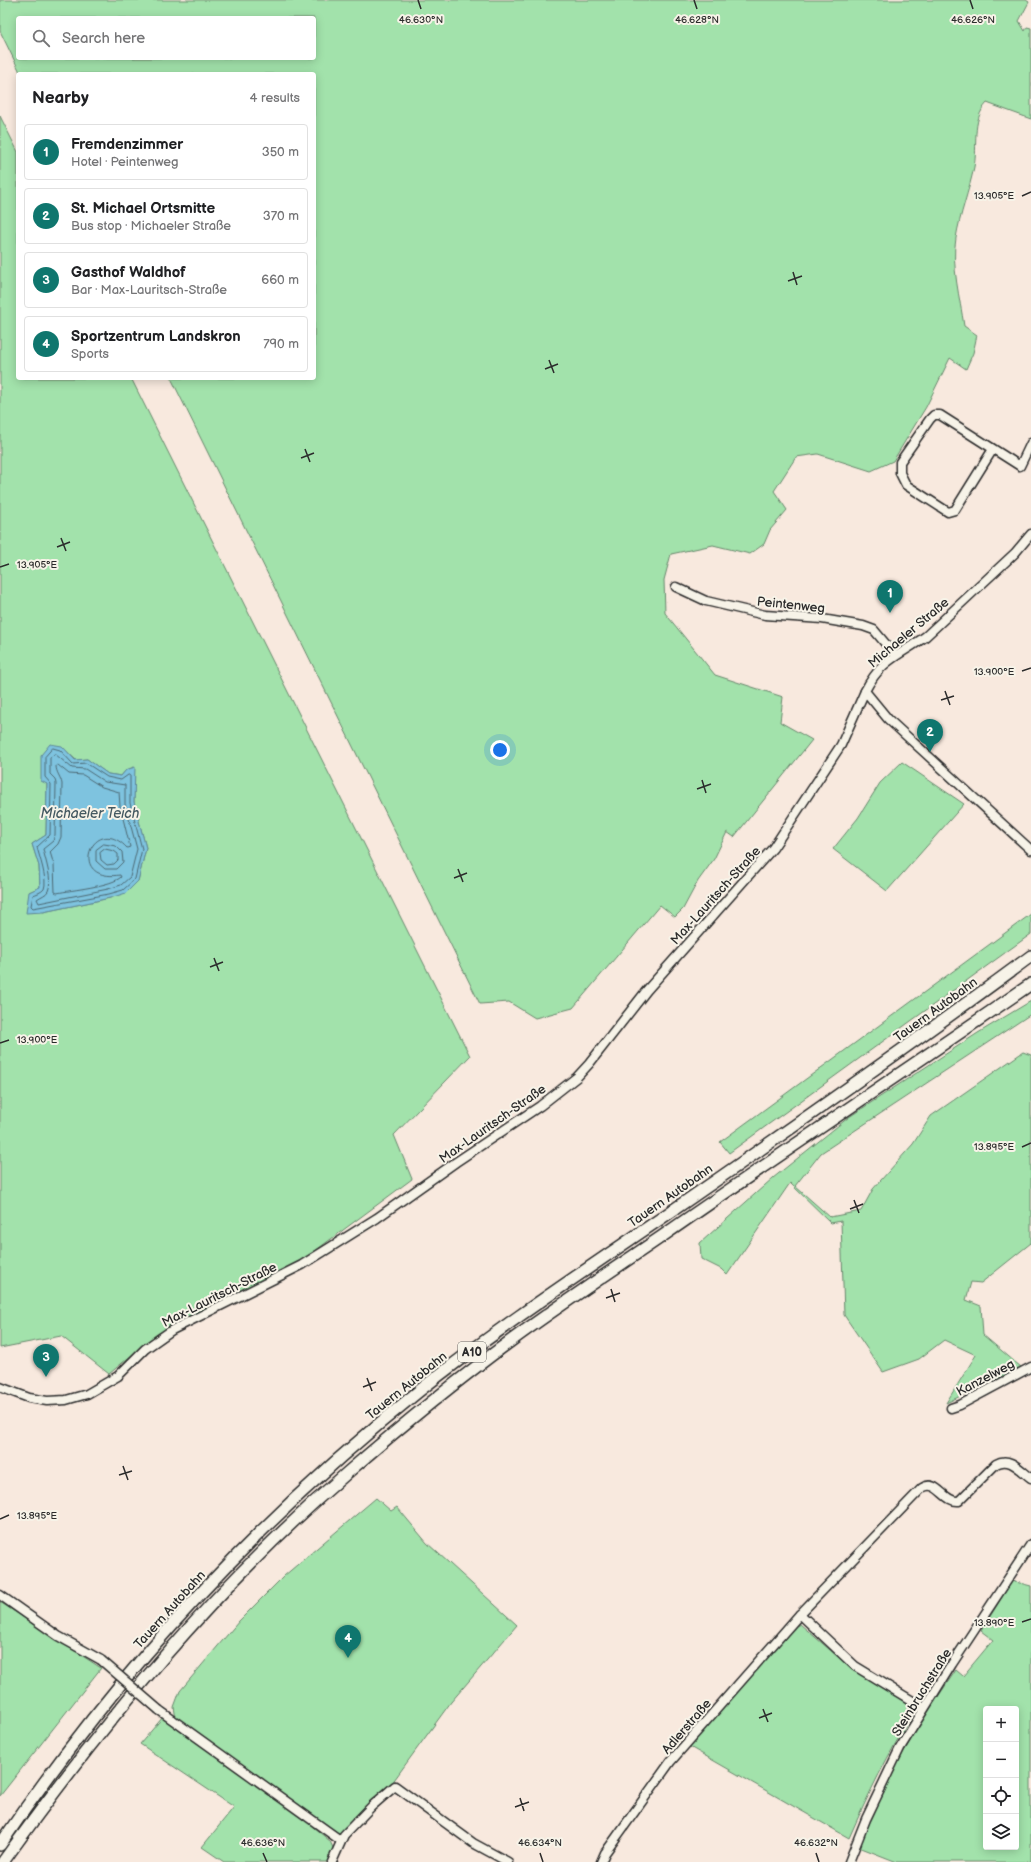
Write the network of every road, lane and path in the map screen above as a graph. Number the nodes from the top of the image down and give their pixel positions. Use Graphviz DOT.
graph roads {
  1 [pos="1031,443"];
  2 [pos="993,449"];
  3 [pos="1031,534"];
  4 [pos="676,587"];
  5 [pos="895,655"];
  6 [pos="865,691"];
  7 [pos="1031,850"];
  8 [pos="1031,956"];
  9 [pos="1031,984"];
  10 [pos="1031,1367"];
  11 [pos="0,1387"];
  12 [pos="951,1408"];
  13 [pos="1031,1478"];
  14 [pos="1031,1544"];
  15 [pos="0,1595"];
  16 [pos="800,1614"];
  17 [pos="924,1708"];
  18 [pos="340,1840"];
  19 [pos="0,1845"];
  20 [pos="3,1862"];
  21 [pos="332,1862"];
  22 [pos="508,1862"];
  23 [pos="601,1862"];
  24 [pos="849,1862"];
  1 -- 2 [label="street"];
  2 -- 2 [label="street"];
  3 -- 5 [label="street, Michaeler Straße"];
  4 -- 5 [label="street, Peintenweg"];
  5 -- 6 [label="street, Michaeler Straße"];
  6 -- 7 [label="street"];
  6 -- 11 [label="street, Max-Lauritsch-Straße"];
  8 -- 19 [label="highway, Tauern Autobahn / A10"];
  9 -- 20 [label="highway, A10"];
  10 -- 12 [label="street, Kanzelweg"];
  13 -- 16 [label="street, Adlerstraße"];
  14 -- 17 [label="street, Steinbruchstraße"];
  15 -- 18 [label="street, bridge"];
  16 -- 17 [label="street"];
  16 -- 23 [label="street, Adlerstraße"];
  17 -- 24 [label="street, Steinbruchstraße"];
  18 -- 21 [label="street"];
  18 -- 22 [label="street"];
}
